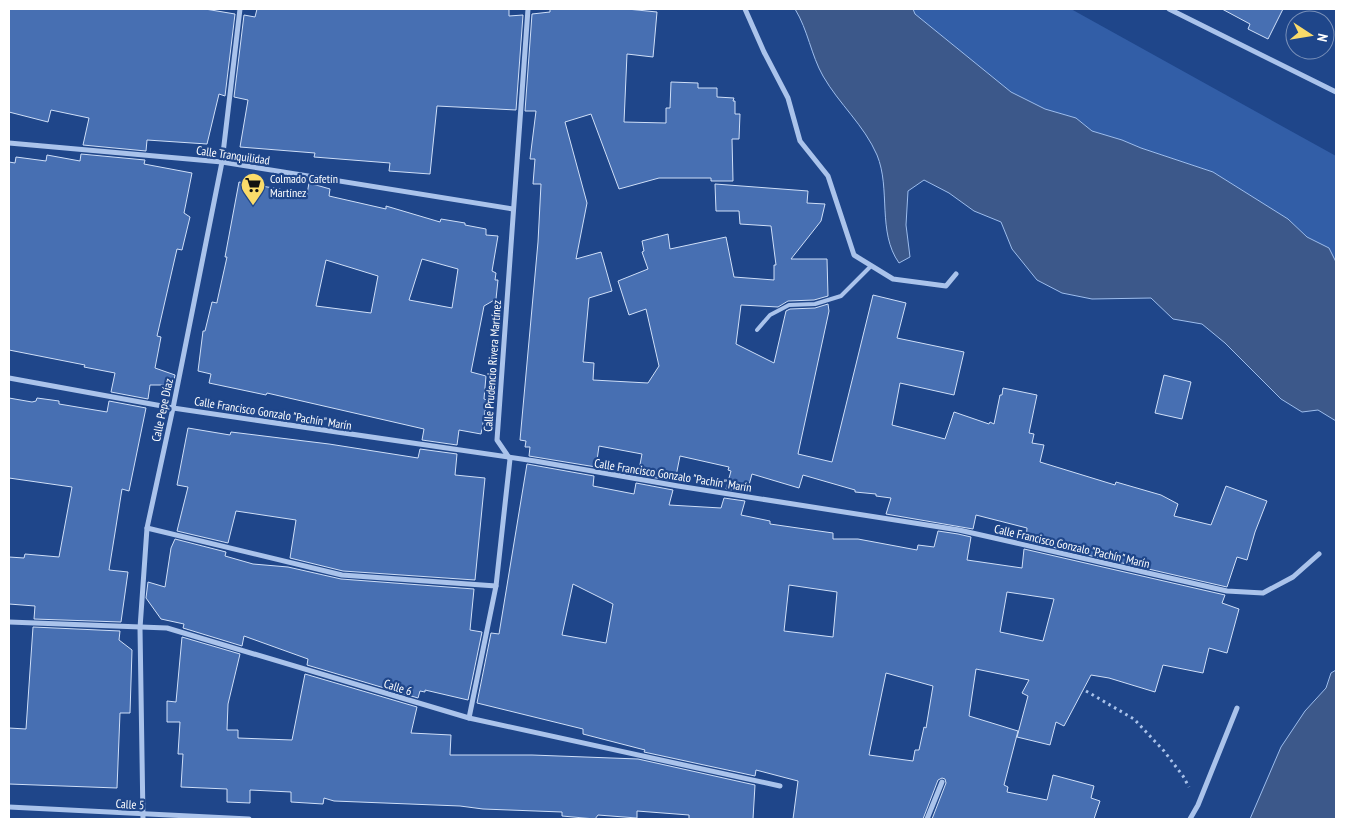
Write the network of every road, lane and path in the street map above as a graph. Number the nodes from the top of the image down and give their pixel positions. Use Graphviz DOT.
graph roads {
  1 [pos="240,9"];
  2 [pos="528,9"];
  3 [pos="745,9"];
  4 [pos="1168,9"];
  5 [pos="1336,92"];
  6 [pos="9,144"];
  7 [pos="222,162"];
  8 [pos="513,210"];
  9 [pos="871,266"];
  10 [pos="956,274"];
  11 [pos="757,330"];
  12 [pos="9,378"];
  13 [pos="173,408"];
  14 [pos="510,459"];
  15 [pos="147,528"];
  16 [pos="1319,554"];
  17 [pos="496,586"];
  18 [pos="9,622"];
  19 [pos="140,628"];
  20 [pos="1086,691"];
  21 [pos="1237,708"];
  22 [pos="469,718"];
  23 [pos="942,782"];
  24 [pos="780,786"];
  25 [pos="1198,805"];
  26 [pos="9,808"];
  27 [pos="143,817"];
  28 [pos="249,819"];
  29 [pos="927,819"];
  30 [pos="1190,819"];
  1 -- 7 [label="street, Calle Pepe Díaz"];
  2 -- 8 [label="street, Calle Prudencio Rivera Martínez"];
  3 -- 9 [label="street"];
  4 -- 5 [label="street"];
  6 -- 7 [label="street, Calle Tranquilidad"];
  7 -- 8 [label="street, Calle Tranquilidad"];
  7 -- 13 [label="street, Calle Pepe Díaz"];
  8 -- 14 [label="street, Calle Prudencio Rivera Martínez"];
  9 -- 10 [label="street"];
  9 -- 11 [label="lane"];
  12 -- 13 [label="street, Calle Francisco Gonzalo \"Pachín\" Marín"];
  13 -- 14 [label="street, Calle Francisco Gonzalo \"Pachín\" Marín"];
  13 -- 15 [label="street, Calle Pepe Díaz"];
  14 -- 16 [label="street, Calle Francisco Gonzalo \"Pachín\" Marín"];
  14 -- 17 [label="street"];
  15 -- 17 [label="street"];
  15 -- 19 [label="street, Calle Pepe Díaz"];
  17 -- 22 [label="street"];
  18 -- 19 [label="street, Calle 6"];
  19 -- 22 [label="street, Calle 6"];
  19 -- 27 [label="street, Calle Pepe Díaz"];
  20 -- 25 [label="path"];
  21 -- 25 [label="street"];
  22 -- 24 [label="street, Calle 6"];
  23 -- 29 [label="street"];
  25 -- 30 [label="street"];
  26 -- 27 [label="street, Calle 5"];
  27 -- 28 [label="street, Calle 5"];
}
